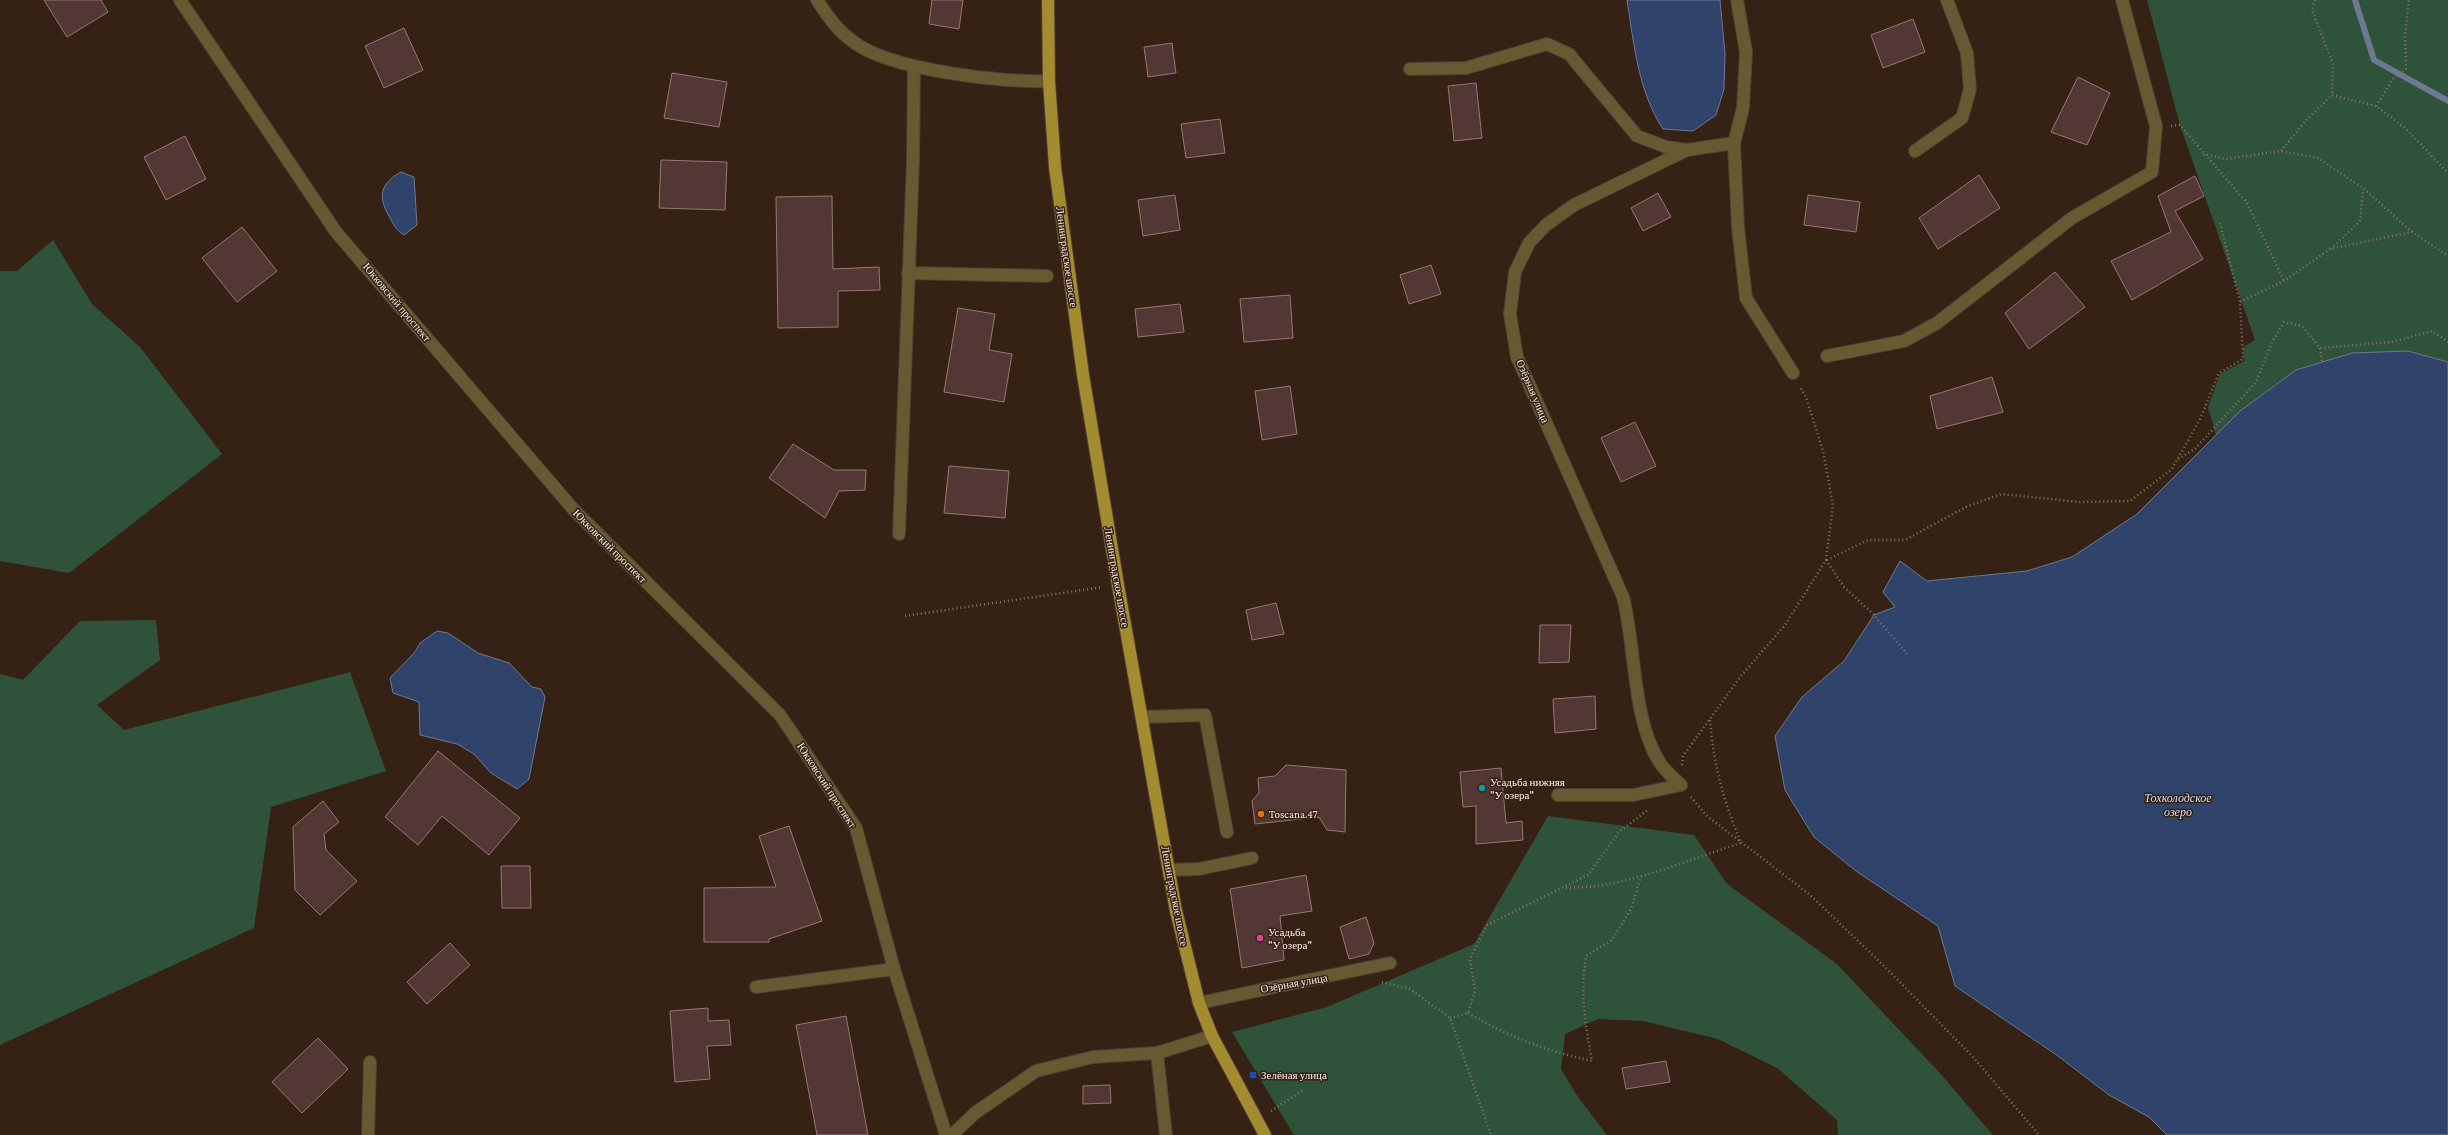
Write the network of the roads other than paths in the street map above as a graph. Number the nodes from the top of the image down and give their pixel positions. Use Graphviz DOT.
graph roads {
  1 [pos="180,0"];
  2 [pos="817,0"];
  3 [pos="1048,0"];
  4 [pos="1737,0"];
  5 [pos="1947,0"];
  6 [pos="2122,0"];
  7 [pos="914,66"];
  8 [pos="1410,69"];
  9 [pos="1049,81"];
  10 [pos="1734,143"];
  11 [pos="1686,150"];
  12 [pos="1915,151"];
  13 [pos="908,273"];
  14 [pos="1047,276"];
  15 [pos="1827,356"];
  16 [pos="1793,373"];
  17 [pos="899,534"];
  18 [pos="1143,717"];
  19 [pos="1558,795"];
  20 [pos="1227,832"];
  21 [pos="1252,858"];
  22 [pos="1169,870"];
  23 [pos="1390,963"];
  24 [pos="894,969"];
  25 [pos="756,987"];
  26 [pos="1199,1003"];
  27 [pos="1212,1036"];
  28 [pos="1157,1053"];
  29 [pos="370,1062"];
  30 [pos="368,1135"];
  31 [pos="946,1135"];
  32 [pos="952,1135"];
  33 [pos="1166,1135"];
  34 [pos="1265,1135"];
  1 -- 24 [label="street, Юкковский проспект"];
  2 -- 7 [label="street"];
  3 -- 9 [label="main road, Ленинградское шоссе"];
  4 -- 10 [label="street"];
  5 -- 12 [label="street"];
  6 -- 15 [label="street"];
  7 -- 9 [label="street"];
  7 -- 13 [label="street"];
  8 -- 11 [label="street"];
  9 -- 18 [label="main road, Ленинградское шоссе"];
  10 -- 11 [label="street, Озёрная улица"];
  10 -- 16 [label="street"];
  11 -- 19 [label="street, Озёрная улица"];
  13 -- 14 [label="street"];
  13 -- 17 [label="street"];
  18 -- 20 [label="street"];
  18 -- 22 [label="main road, Ленинградское шоссе"];
  21 -- 22 [label="street"];
  22 -- 26 [label="main road, Ленинградское шоссе"];
  23 -- 26 [label="street, Озёрная улица"];
  24 -- 25 [label="street"];
  24 -- 31 [label="street, Юкковский проспект"];
  26 -- 27 [label="main road, Ленинградское шоссе"];
  27 -- 28 [label="street"];
  27 -- 34 [label="main road, Ленинградское шоссе"];
  28 -- 32 [label="street"];
  28 -- 33 [label="street"];
  29 -- 30 [label="street"];
}
